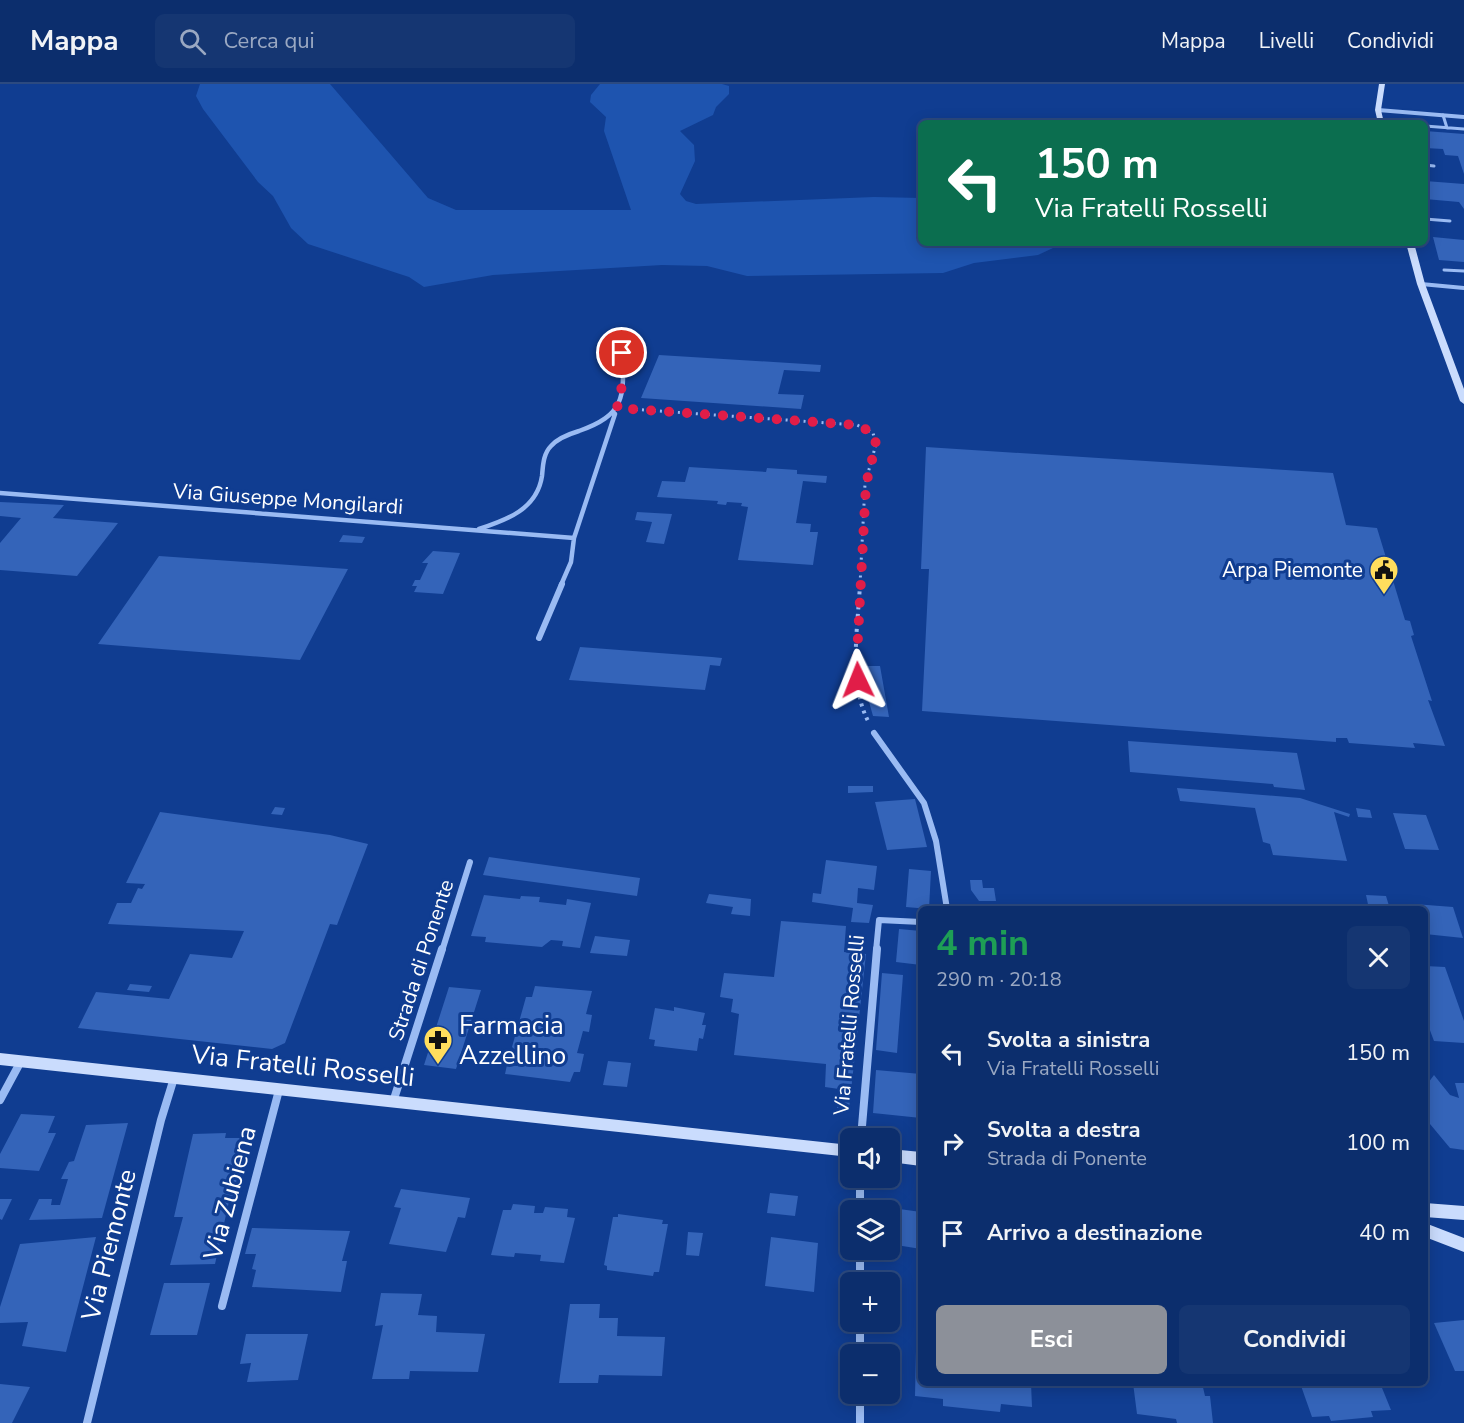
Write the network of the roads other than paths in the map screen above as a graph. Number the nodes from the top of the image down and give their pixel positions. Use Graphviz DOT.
graph roads {
  1 [pos="1382,84"];
  2 [pos="1378,110"];
  3 [pos="1443,115"];
  4 [pos="1464,117"];
  5 [pos="1380,120"];
  6 [pos="1428,126"];
  7 [pos="1447,128"];
  8 [pos="1464,129"];
  9 [pos="1428,165"];
  10 [pos="1434,166"];
  11 [pos="1428,219"];
  12 [pos="1450,221"];
  13 [pos="1411,246"];
  14 [pos="1444,270"];
  15 [pos="1464,271"];
  16 [pos="1421,284"];
  17 [pos="1464,288"];
  18 [pos="622,353"];
  19 [pos="1464,401"];
  20 [pos="616,411"];
  21 [pos="0,493"];
  22 [pos="473,530"];
  23 [pos="574,538"];
  24 [pos="540,638"];
  25 [pos="874,733"];
  26 [pos="470,862"];
  27 [pos="947,906"];
  28 [pos="918,922"];
  29 [pos="0,1059"];
  30 [pos="21,1061"];
  31 [pos="174,1078"];
  32 [pos="279,1090"];
  33 [pos="0,1100"];
  34 [pos="393,1102"];
  35 [pos="862,1128"];
  36 [pos="840,1150"];
  37 [pos="900,1156"];
  38 [pos="918,1159"];
  39 [pos="1428,1210"];
  40 [pos="1464,1213"];
  41 [pos="1428,1231"];
  42 [pos="1464,1245"];
  43 [pos="222,1306"];
  44 [pos="860,1404"];
  45 [pos="87,1423"];
  46 [pos="860,1423"];
  1 -- 2 [label="street"];
  2 -- 3 [label="street"];
  2 -- 5 [label="street"];
  3 -- 4 [label="street"];
  3 -- 7 [label="lane"];
  6 -- 7 [label="lane"];
  7 -- 8 [label="lane"];
  9 -- 10 [label="lane"];
  11 -- 12 [label="lane"];
  13 -- 16 [label="street"];
  14 -- 15 [label="lane"];
  16 -- 17 [label="street"];
  16 -- 19 [label="street"];
  18 -- 20 [label="street"];
  20 -- 22 [label="street"];
  20 -- 23 [label="street"];
  21 -- 22 [label="street, Via Giuseppe Mongilardi"];
  22 -- 23 [label="street, Via Giuseppe Mongilardi"];
  23 -- 24 [label="street"];
  25 -- 27 [label="street"];
  26 -- 34 [label="street, Strada di Ponente"];
  28 -- 35 [label="street, Via Fratelli Rosselli"];
  29 -- 30 [label="street, Via Fratelli Rosselli"];
  30 -- 31 [label="street, Via Fratelli Rosselli"];
  30 -- 33 [label="street"];
  31 -- 32 [label="street, Via Fratelli Rosselli"];
  31 -- 45 [label="street, Via Piemonte"];
  32 -- 34 [label="street, Via Fratelli Rosselli"];
  32 -- 43 [label="street, Via Zubiena"];
  34 -- 36 [label="street, Via Fratelli Rosselli"];
  37 -- 38 [label="street"];
  39 -- 40 [label="street"];
  41 -- 42 [label="street"];
  44 -- 46 [label="street"];
}
